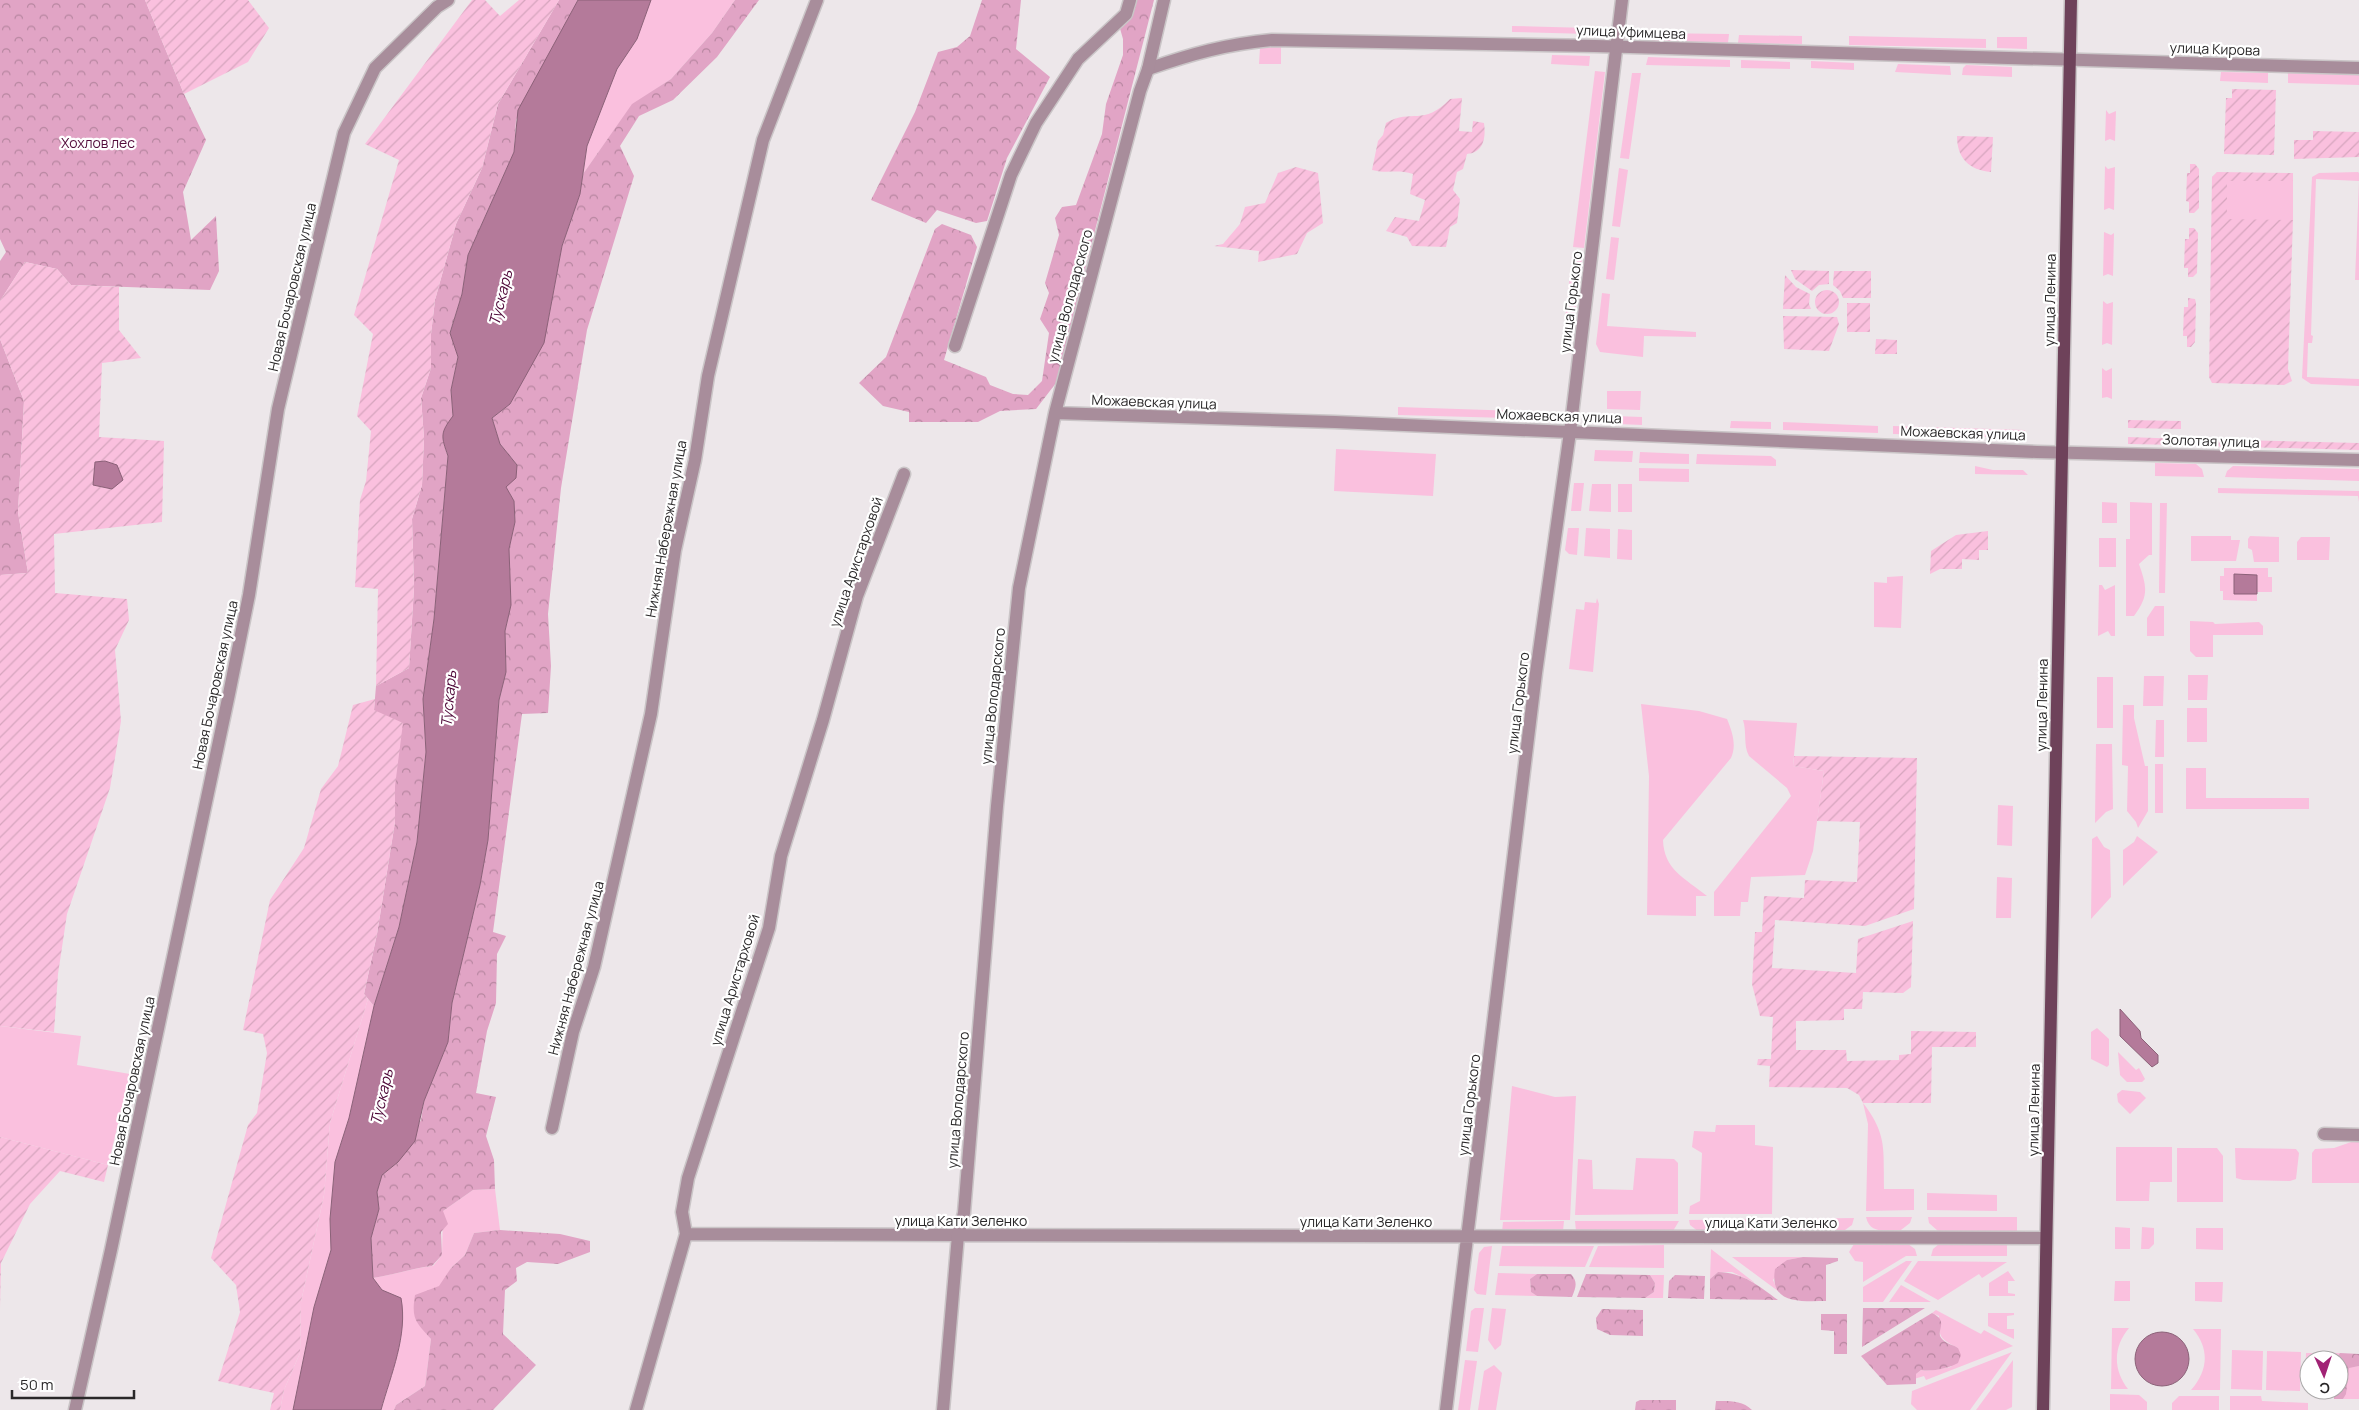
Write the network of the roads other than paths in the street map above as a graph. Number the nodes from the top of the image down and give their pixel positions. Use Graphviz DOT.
graph roads {
  1 [pos="448,0"];
  2 [pos="817,0"];
  3 [pos="1130,0"];
  4 [pos="1164,0"];
  5 [pos="1622,0"];
  6 [pos="2071,0"];
  7 [pos="1617,46"];
  8 [pos="2071,59"];
  9 [pos="2359,68"];
  10 [pos="1148,69"];
  11 [pos="955,346"];
  12 [pos="1054,413"];
  13 [pos="1570,432"];
  14 [pos="2062,452"];
  15 [pos="2359,460"];
  16 [pos="904,474"];
  17 [pos="552,1128"];
  18 [pos="2324,1134"];
  19 [pos="2359,1135"];
  20 [pos="686,1234"];
  21 [pos="958,1236"];
  22 [pos="1469,1238"];
  23 [pos="2046,1238"];
  24 [pos="75,1410"];
  25 [pos="636,1410"];
  26 [pos="943,1410"];
  27 [pos="1446,1410"];
  28 [pos="2043,1410"];
  1 -- 24 [label="street, Новая Бочаровская улица"];
  2 -- 17 [label="street, Нижняя Набережная улица"];
  3 -- 11 [label="street"];
  4 -- 10 [label="street, улица Володарского"];
  5 -- 7 [label="street, улица Горького"];
  6 -- 8 [label="main road, улица Ленина"];
  7 -- 8 [label="street, улица Уфимцева"];
  7 -- 10 [label="street, улица Уфимцева"];
  7 -- 13 [label="street, улица Горького"];
  8 -- 9 [label="street, улица Кирова"];
  8 -- 14 [label="main road, улица Ленина"];
  10 -- 12 [label="street, улица Володарского"];
  12 -- 13 [label="street, Можаевская улица"];
  12 -- 21 [label="street, улица Володарского"];
  13 -- 14 [label="street, Можаевская улица"];
  13 -- 22 [label="street, улица Горького"];
  14 -- 15 [label="street, Золотая улица"];
  14 -- 23 [label="main road, улица Ленина"];
  16 -- 20 [label="street, улица Аристарховой"];
  18 -- 19 [label="street"];
  20 -- 21 [label="street, улица Кати Зеленко"];
  20 -- 25 [label="street, улица Аристарховой"];
  21 -- 22 [label="street, улица Кати Зеленко"];
  21 -- 26 [label="street, улица Володарского"];
  22 -- 23 [label="street, улица Кати Зеленко"];
  22 -- 27 [label="street, улица Горького"];
  23 -- 28 [label="main road, улица Ленина"];
}
